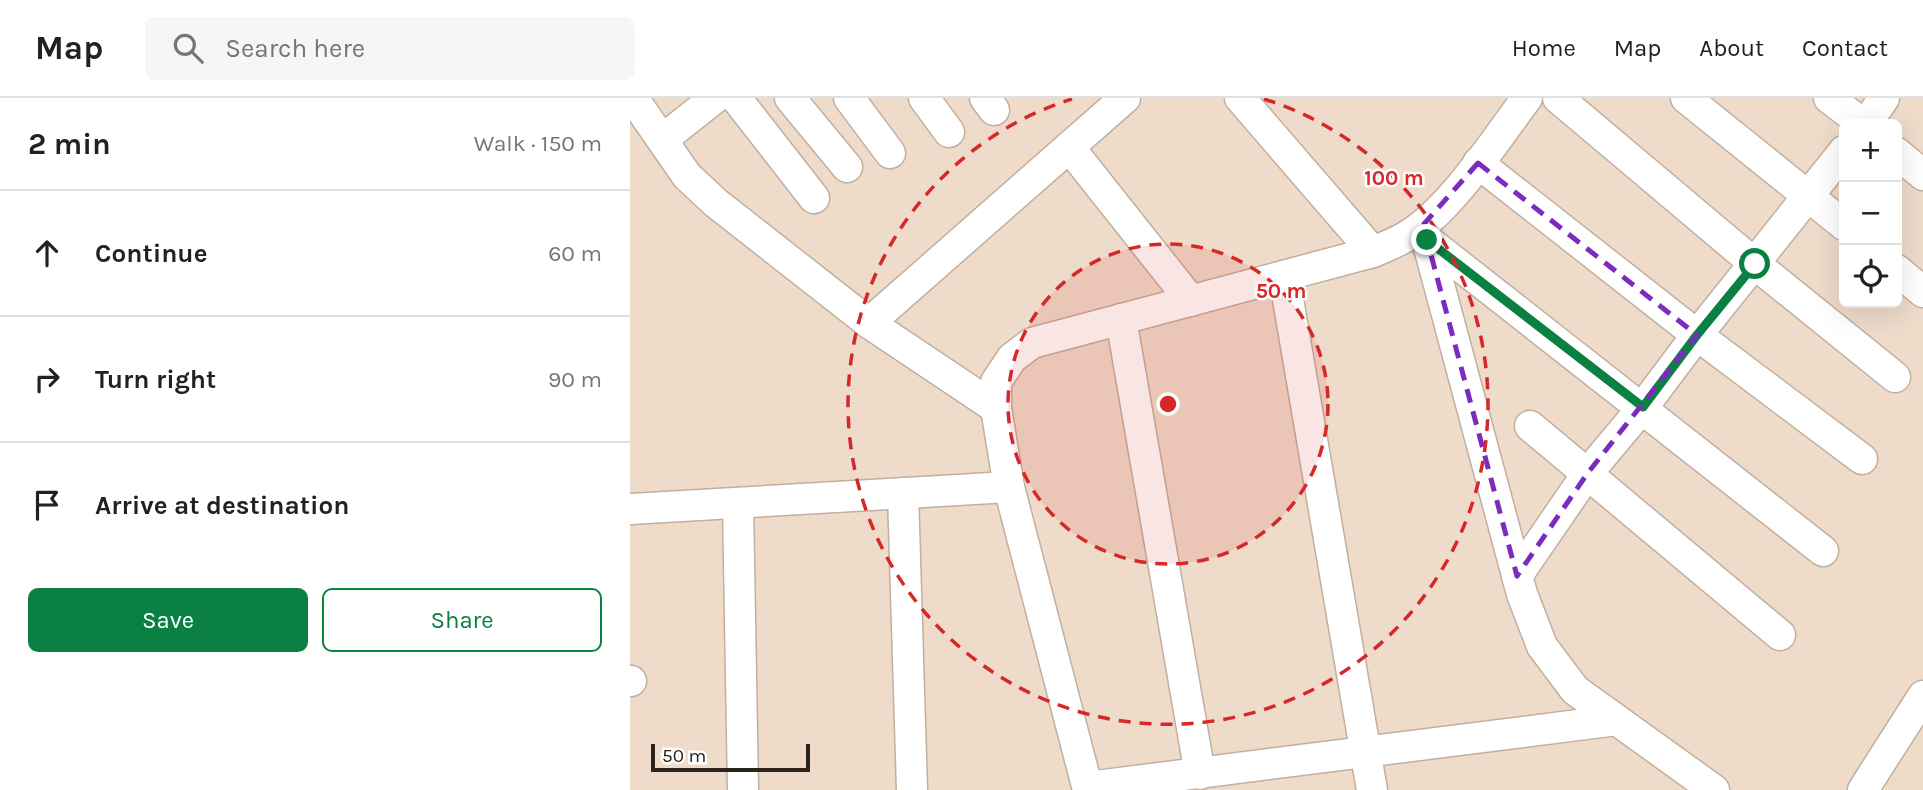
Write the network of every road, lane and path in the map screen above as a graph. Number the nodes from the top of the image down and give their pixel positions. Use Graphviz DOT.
graph roads {
  1 [pos="633,98"];
  2 [pos="715,98"];
  3 [pos="736,98"];
  4 [pos="790,98"];
  5 [pos="849,98"];
  6 [pos="924,98"];
  7 [pos="1125,98"];
  8 [pos="1240,98"];
  9 [pos="1527,98"];
  10 [pos="1558,98"];
  11 [pos="1686,98"];
  12 [pos="1829,98"];
  13 [pos="1884,98"];
  14 [pos="1857,119"];
  15 [pos="1868,119"];
  16 [pos="949,132"];
  17 [pos="663,139"];
  18 [pos="1069,147"];
  19 [pos="890,153"];
  20 [pos="1839,157"];
  21 [pos="1902,157"];
  22 [pos="1478,163"];
  23 [pos="848,167"];
  24 [pos="1923,175"];
  25 [pos="1809,195"];
  26 [pos="814,198"];
  27 [pos="1839,221"];
  28 [pos="1425,232"];
  29 [pos="1373,252"];
  30 [pos="1755,264"];
  31 [pos="1902,274"];
  32 [pos="1284,276"];
  33 [pos="1923,292"];
  34 [pos="1191,301"];
  35 [pos="1121,319"];
  36 [pos="869,323"];
  37 [pos="1697,335"];
  38 [pos="1895,377"];
  39 [pos="1643,407"];
  40 [pos="996,408"];
  41 [pos="1530,426"];
  42 [pos="1862,459"];
  43 [pos="1587,474"];
  44 [pos="1009,487"];
  45 [pos="903,493"];
  46 [pos="738,503"];
  47 [pos="630,509"];
  48 [pos="1822,551"];
  49 [pos="1517,576"];
  50 [pos="1780,635"];
  51 [pos="1923,696"];
  52 [pos="1617,720"];
  53 [pos="1366,752"];
  54 [pos="1200,774"];
  55 [pos="1088,789"];
  56 [pos="743,790"];
  57 [pos="912,790"];
  58 [pos="1372,790"];
  59 [pos="1714,790"];
  60 [pos="1863,790"];
  1 -- 17 [label="street"];
  2 -- 17 [label="street"];
  3 -- 26 [label="street"];
  4 -- 23 [label="street"];
  5 -- 19 [label="street"];
  6 -- 16 [label="street"];
  7 -- 18 [label="street"];
  8 -- 29 [label="street"];
  9 -- 22 [label="street"];
  10 -- 30 [label="street"];
  11 -- 25 [label="street"];
  12 -- 14 [label="street"];
  13 -- 15 [label="street"];
  17 -- 36 [label="street"];
  18 -- 34 [label="street"];
  18 -- 36 [label="street"];
  20 -- 25 [label="street"];
  21 -- 24 [label="street"];
  22 -- 28 [label="street"];
  22 -- 37 [label="street"];
  25 -- 27 [label="street"];
  25 -- 30 [label="street"];
  28 -- 29 [label="street"];
  28 -- 39 [label="street"];
  28 -- 49 [label="street"];
  29 -- 32 [label="street"];
  30 -- 37 [label="street"];
  30 -- 38 [label="street"];
  31 -- 33 [label="street"];
  32 -- 34 [label="street"];
  32 -- 53 [label="street"];
  34 -- 35 [label="street"];
  35 -- 40 [label="street"];
  35 -- 54 [label="street"];
  36 -- 40 [label="street"];
  37 -- 39 [label="street"];
  37 -- 42 [label="street"];
  39 -- 43 [label="street"];
  39 -- 48 [label="street"];
  40 -- 44 [label="street"];
  41 -- 43 [label="street"];
  43 -- 49 [label="street"];
  43 -- 50 [label="street"];
  44 -- 45 [label="street"];
  44 -- 55 [label="street"];
  45 -- 46 [label="street"];
  45 -- 57 [label="street"];
  46 -- 47 [label="street"];
  46 -- 56 [label="street"];
  49 -- 52 [label="street"];
  51 -- 60 [label="street"];
  52 -- 53 [label="street"];
  52 -- 59 [label="street"];
  53 -- 54 [label="street"];
  53 -- 58 [label="street"];
  54 -- 55 [label="street"];
}
